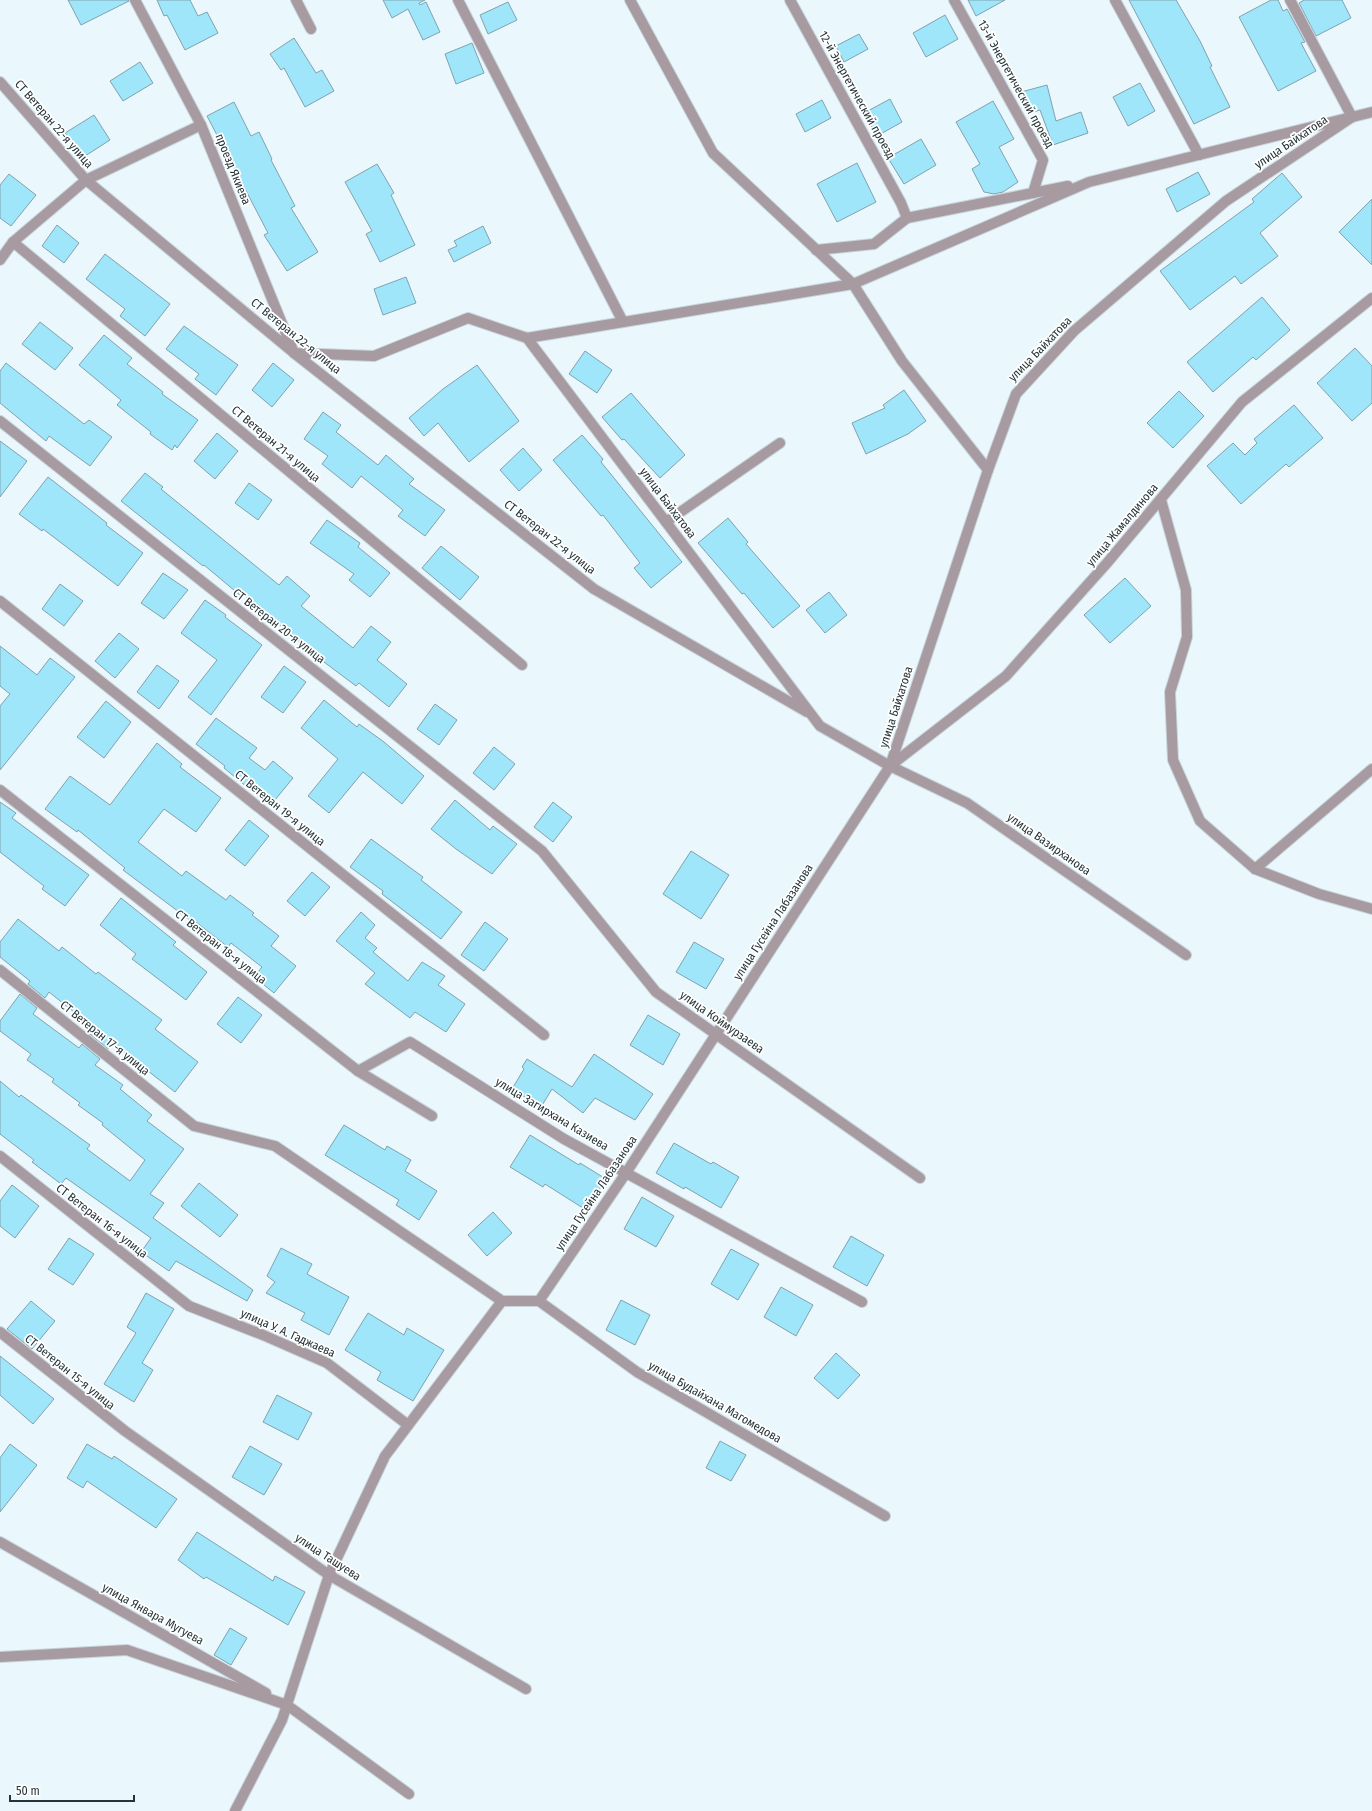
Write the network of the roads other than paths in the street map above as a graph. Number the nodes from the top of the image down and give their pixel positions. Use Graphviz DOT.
graph roads {
  1 [pos="135,0"];
  2 [pos="296,0"];
  3 [pos="458,0"];
  4 [pos="630,0"];
  5 [pos="790,0"];
  6 [pos="954,0"];
  7 [pos="1114,0"];
  8 [pos="1290,0"];
  9 [pos="311,29"];
  10 [pos="0,82"];
  11 [pos="1372,112"];
  12 [pos="1352,116"];
  13 [pos="201,124"];
  14 [pos="1199,155"];
  15 [pos="86,180"];
  16 [pos="1089,182"];
  17 [pos="1033,193"];
  18 [pos="907,218"];
  19 [pos="13,242"];
  20 [pos="816,250"];
  21 [pos="0,260"];
  22 [pos="853,284"];
  23 [pos="1372,298"];
  24 [pos="623,322"];
  25 [pos="527,338"];
  26 [pos="294,353"];
  27 [pos="0,421"];
  28 [pos="780,443"];
  29 [pos="988,470"];
  30 [pos="1161,500"];
  31 [pos="666,522"];
  32 [pos="0,601"];
  33 [pos="522,665"];
  34 [pos="811,714"];
  35 [pos="890,766"];
  36 [pos="1372,769"];
  37 [pos="0,790"];
  38 [pos="542,851"];
  39 [pos="1255,869"];
  40 [pos="1372,909"];
  41 [pos="1186,955"];
  42 [pos="0,970"];
  43 [pos="716,1034"];
  44 [pos="544,1035"];
  45 [pos="358,1071"];
  46 [pos="432,1116"];
  47 [pos="0,1156"];
  48 [pos="626,1173"];
  49 [pos="920,1178"];
  50 [pos="502,1301"];
  51 [pos="539,1301"];
  52 [pos="862,1302"];
  53 [pos="189,1306"];
  54 [pos="0,1332"];
  55 [pos="408,1425"];
  56 [pos="125,1431"];
  57 [pos="885,1516"];
  58 [pos="3,1545"];
  59 [pos="329,1575"];
  60 [pos="0,1657"];
  61 [pos="526,1689"];
  62 [pos="287,1705"];
  63 [pos="409,1794"];
  64 [pos="235,1811"];
  1 -- 13 [label="street, проезд Якиева"];
  2 -- 9 [label="street"];
  3 -- 24 [label="street"];
  4 -- 20 [label="street"];
  5 -- 18 [label="street, 12-й Энергетический проезд"];
  6 -- 17 [label="street, 13-й Энергетический проезд"];
  7 -- 14 [label="street"];
  8 -- 12 [label="street"];
  10 -- 15 [label="street, СТ Ветеран 22-я улица"];
  11 -- 12 [label="street"];
  12 -- 14 [label="street"];
  12 -- 29 [label="street, улица Байхатова"];
  13 -- 15 [label="street"];
  13 -- 26 [label="street, проезд Якиева"];
  14 -- 16 [label="street"];
  15 -- 19 [label="street"];
  15 -- 26 [label="street, СТ Ветеран 22-я улица"];
  16 -- 17 [label="street"];
  16 -- 22 [label="street"];
  17 -- 18 [label="street"];
  18 -- 20 [label="street"];
  19 -- 21 [label="street"];
  19 -- 33 [label="street, СТ Ветеран 21-я улица"];
  20 -- 22 [label="street"];
  22 -- 24 [label="street"];
  22 -- 29 [label="street"];
  23 -- 30 [label="street, улица Жамалдинова"];
  24 -- 25 [label="street"];
  25 -- 26 [label="street"];
  25 -- 31 [label="street, улица Байхатова"];
  26 -- 34 [label="street, СТ Ветеран 22-я улица"];
  27 -- 38 [label="street, СТ Ветеран 20-я улица"];
  28 -- 31 [label="street"];
  29 -- 35 [label="street, улица Байхатова"];
  30 -- 35 [label="street, улица Жамалдинова"];
  30 -- 39 [label="street"];
  31 -- 34 [label="street, улица Байхатова"];
  32 -- 44 [label="street, СТ Ветеран 19-я улица"];
  34 -- 35 [label="street, улица Байхатова"];
  35 -- 41 [label="street, улица Вазирханова"];
  35 -- 43 [label="street, улица Гусейна Лабазанова"];
  36 -- 39 [label="street"];
  37 -- 45 [label="street, СТ Ветеран 18-я улица"];
  38 -- 43 [label="street, улица Коймурзаева"];
  39 -- 40 [label="street"];
  42 -- 50 [label="street, СТ Ветеран 17-я улица"];
  43 -- 48 [label="street, улица Гусейна Лабазанова"];
  43 -- 49 [label="street, улица Коймурзаева"];
  45 -- 46 [label="street, СТ Ветеран 18-я улица"];
  45 -- 48 [label="street, улица Загирхана Казиева"];
  47 -- 53 [label="street, СТ Ветеран 16-я улица"];
  48 -- 51 [label="street, улица Гусейна Лабазанова"];
  48 -- 52 [label="street, улица Загирхана Казиева"];
  50 -- 51 [label="street"];
  50 -- 55 [label="street"];
  51 -- 57 [label="street, улица Будайхана Магомедова"];
  53 -- 55 [label="street, улица У. А. Гаджаева"];
  54 -- 56 [label="street, СТ Ветеран 15-я улица"];
  55 -- 59 [label="street"];
  56 -- 59 [label="street, улица Ташуева"];
  58 -- 62 [label="street, улица Январа Мугуева"];
  59 -- 61 [label="street, улица Ташуева"];
  59 -- 62 [label="street"];
  60 -- 62 [label="street"];
  62 -- 63 [label="street"];
  62 -- 64 [label="street"];
}
